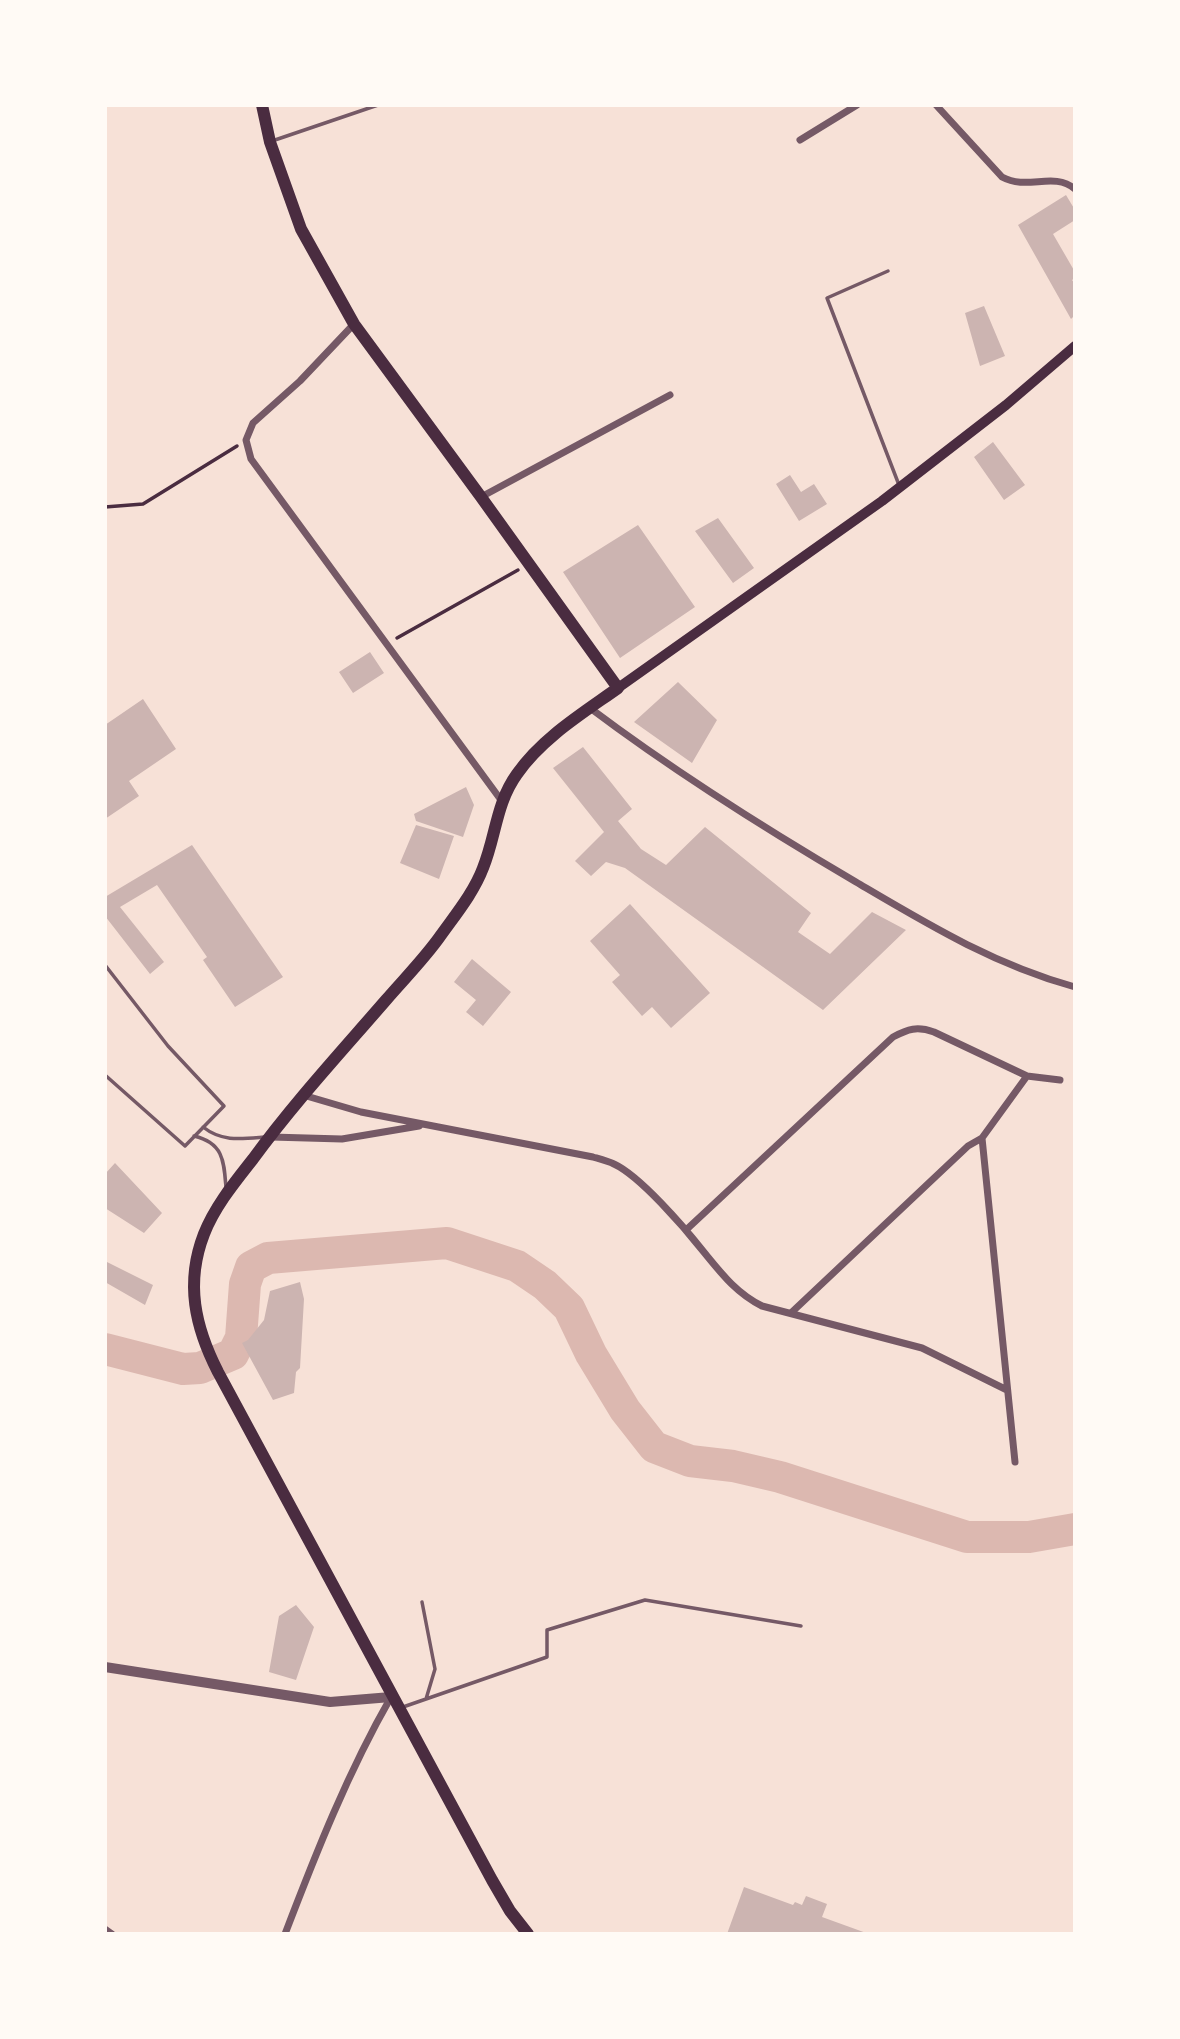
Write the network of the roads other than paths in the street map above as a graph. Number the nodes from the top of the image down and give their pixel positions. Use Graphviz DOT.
graph roads {
  1 [pos="262,105"];
  2 [pos="378,105"];
  3 [pos="857,105"];
  4 [pos="936,105"];
  5 [pos="800,140"];
  6 [pos="270,142"];
  7 [pos="1075,189"];
  8 [pos="888,271"];
  9 [pos="354,324"];
  10 [pos="1075,346"];
  11 [pos="670,395"];
  12 [pos="900,487"];
  13 [pos="481,497"];
  14 [pos="618,688"];
  15 [pos="590,708"];
  16 [pos="501,800"];
  17 [pos="105,965"];
  18 [pos="1075,987"];
  19 [pos="105,1075"];
  20 [pos="1027,1076"];
  21 [pos="1060,1080"];
  22 [pos="303,1096"];
  23 [pos="426,1124"];
  24 [pos="203,1127"];
  25 [pos="194,1136"];
  26 [pos="269,1137"];
  27 [pos="982,1138"];
  28 [pos="226,1194"];
  29 [pos="686,1230"];
  30 [pos="792,1312"];
  31 [pos="1007,1390"];
  32 [pos="1016,1462"];
  33 [pos="422,1602"];
  34 [pos="801,1626"];
  35 [pos="105,1667"];
  36 [pos="391,1697"];
  37 [pos="426,1699"];
  38 [pos="398,1709"];
  39 [pos="105,1929"];
  40 [pos="112,1934"];
  41 [pos="285,1934"];
  42 [pos="528,1934"];
  1 -- 6 [label="main road"];
  2 -- 6 [label="lane"];
  3 -- 5 [label="street"];
  4 -- 7 [label="street"];
  6 -- 9 [label="main road"];
  8 -- 12 [label="lane"];
  9 -- 13 [label="main road"];
  9 -- 16 [label="street"];
  10 -- 12 [label="main road"];
  11 -- 13 [label="street"];
  12 -- 14 [label="main road"];
  13 -- 14 [label="main road"];
  14 -- 15 [label="main road"];
  15 -- 16 [label="main road"];
  15 -- 18 [label="street"];
  16 -- 22 [label="main road"];
  17 -- 24 [label="lane"];
  19 -- 25 [label="lane"];
  20 -- 21 [label="street"];
  20 -- 27 [label="street"];
  20 -- 29 [label="street"];
  22 -- 23 [label="street"];
  22 -- 26 [label="main road"];
  23 -- 26 [label="street"];
  23 -- 29 [label="street"];
  24 -- 25 [label="lane"];
  24 -- 26 [label="lane"];
  25 -- 28 [label="lane"];
  26 -- 28 [label="main road"];
  27 -- 30 [label="street"];
  27 -- 31 [label="street"];
  28 -- 36 [label="main road"];
  29 -- 30 [label="street"];
  30 -- 31 [label="street"];
  31 -- 32 [label="street"];
  33 -- 37 [label="lane"];
  34 -- 37 [label="lane"];
  35 -- 36 [label="street"];
  36 -- 38 [label="main road"];
  36 -- 41 [label="street"];
  37 -- 38 [label="lane"];
  38 -- 42 [label="main road"];
  39 -- 40 [label="street"];
}
